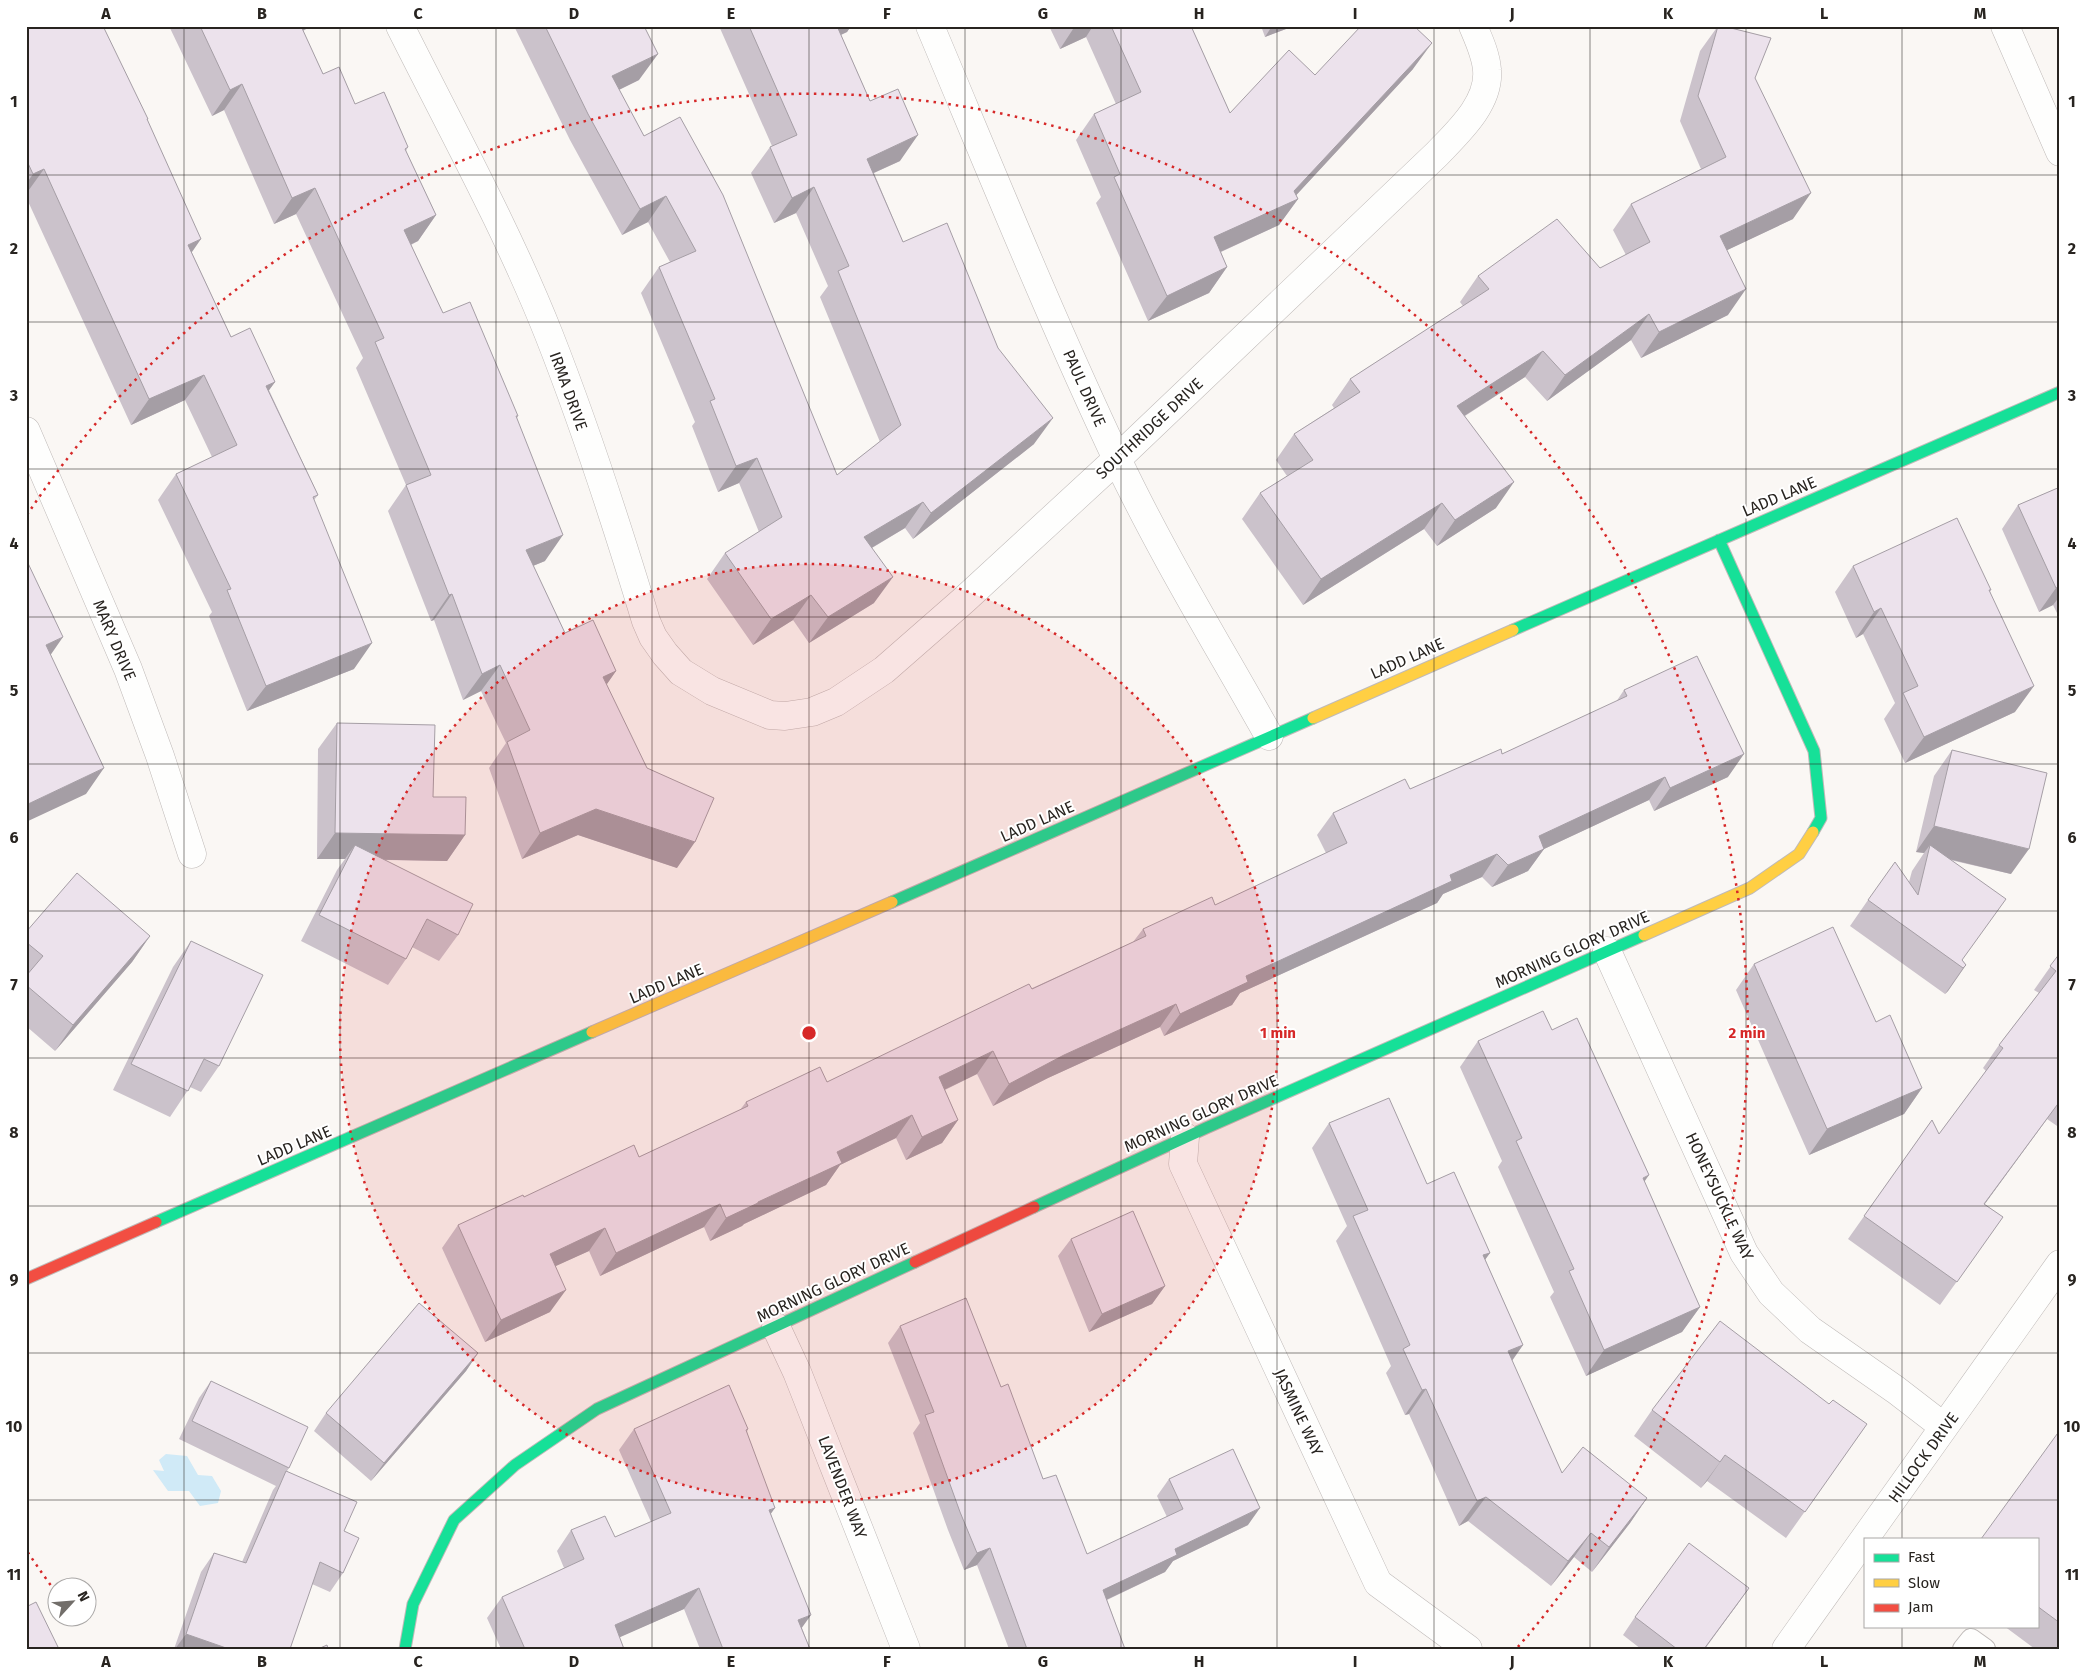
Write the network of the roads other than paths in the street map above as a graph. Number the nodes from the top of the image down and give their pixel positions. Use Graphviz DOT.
graph roads {
  1 [pos="400,26"];
  2 [pos="930,26"];
  3 [pos="1473,26"];
  4 [pos="2005,26"];
  5 [pos="2060,152"];
  6 [pos="2060,392"];
  7 [pos="26,431"];
  8 [pos="1117,458"];
  9 [pos="1719,540"];
  10 [pos="770,715"];
  11 [pos="1269,736"];
  12 [pos="192,854"];
  13 [pos="1608,951"];
  14 [pos="1185,1137"];
  15 [pos="2056,1276"];
  16 [pos="26,1280"];
  17 [pos="776,1327"];
  18 [pos="1944,1428"];
  19 [pos="1865,1538"];
  20 [pos="1864,1540"];
  21 [pos="405,1649"];
  22 [pos="906,1649"];
  23 [pos="1468,1649"];
  24 [pos="1786,1649"];
  25 [pos="1963,1649"];
  26 [pos="1985,1649"];
  1 -- 10 [label="street, IRMA DRIVE"];
  2 -- 8 [label="street, PAUL DRIVE"];
  3 -- 8 [label="street, SOUTHRIDGE DRIVE"];
  4 -- 5 [label="street"];
  6 -- 9 [label="street, LADD LANE"];
  7 -- 12 [label="street, MARY DRIVE"];
  8 -- 10 [label="street, SOUTHRIDGE DRIVE"];
  8 -- 11 [label="street, PAUL DRIVE"];
  9 -- 11 [label="street, LADD LANE"];
  9 -- 13 [label="street, MORNING GLORY DRIVE"];
  11 -- 16 [label="street, LADD LANE"];
  13 -- 14 [label="street, MORNING GLORY DRIVE"];
  13 -- 18 [label="street, HONEYSUCKLE WAY"];
  14 -- 17 [label="street, MORNING GLORY DRIVE"];
  14 -- 23 [label="street, JASMINE WAY"];
  15 -- 18 [label="street, HILLOCK DRIVE"];
  17 -- 21 [label="street, MORNING GLORY DRIVE"];
  17 -- 22 [label="street, LAVENDER WAY"];
  18 -- 19 [label="street, HILLOCK DRIVE"];
  20 -- 24 [label="street, HILLOCK DRIVE"];
  25 -- 26 [label="lane"];
}
